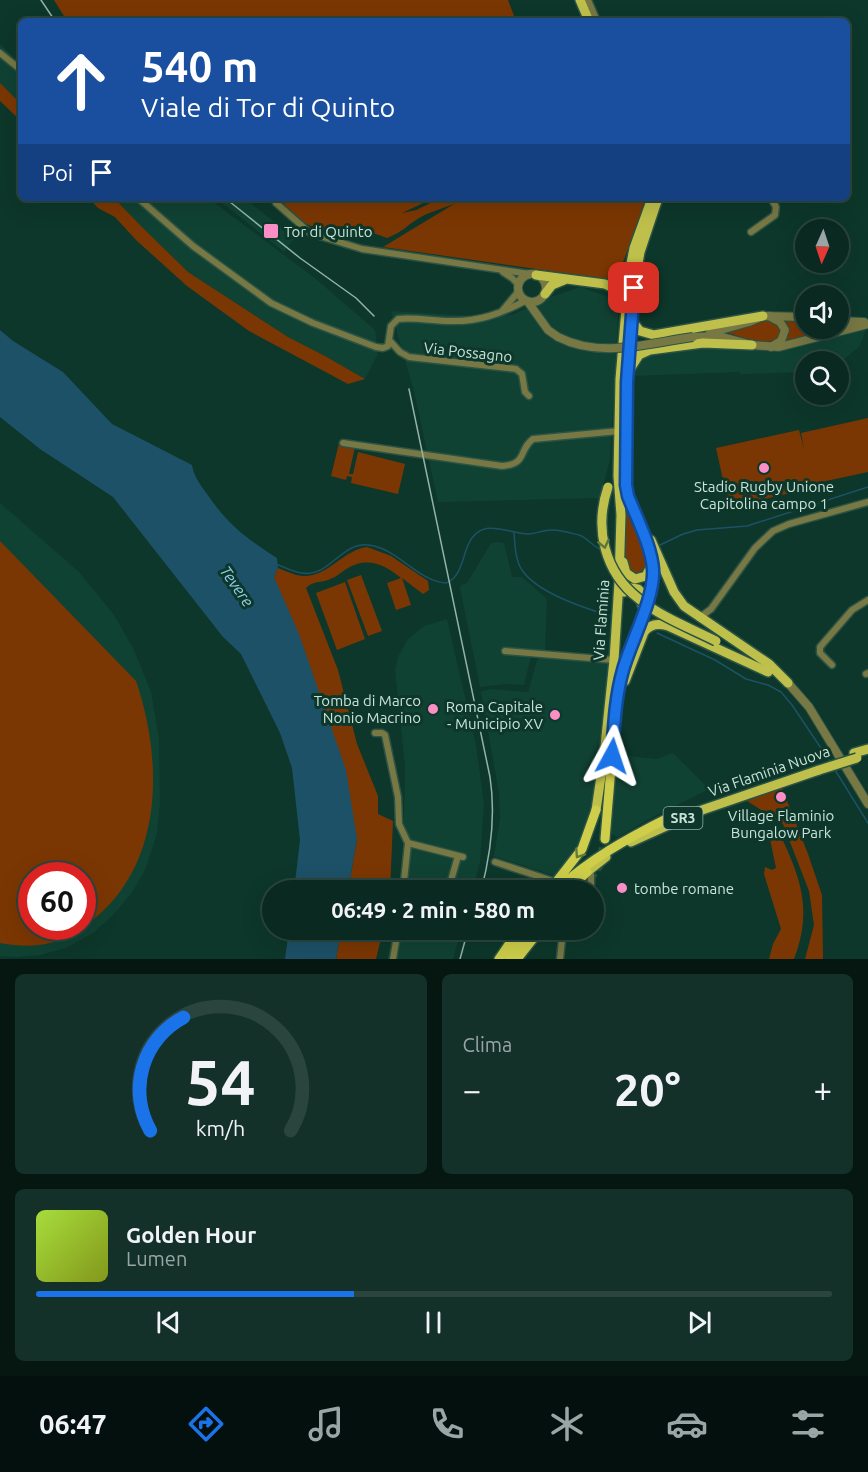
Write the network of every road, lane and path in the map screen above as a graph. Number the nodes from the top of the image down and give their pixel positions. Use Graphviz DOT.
graph roads {
  1 [pos="573,0"];
  2 [pos="580,0"];
  3 [pos="588,0"];
  4 [pos="581,18"];
  5 [pos="588,18"];
  6 [pos="596,18"];
  7 [pos="0,52"];
  8 [pos="18,67"];
  9 [pos="141,201"];
  10 [pos="651,201"];
  11 [pos="657,201"];
  12 [pos="773,201"];
  13 [pos="276,203"];
  14 [pos="751,232"];
  15 [pos="491,267"];
  16 [pos="533,274"];
  17 [pos="629,274"];
  18 [pos="570,279"];
  19 [pos="604,284"];
  20 [pos="518,288"];
  21 [pos="544,296"];
  22 [pos="526,302"];
  23 [pos="627,302"];
  24 [pos="500,313"];
  25 [pos="765,316"];
  26 [pos="795,317"];
  27 [pos="540,320"];
  28 [pos="632,321"];
  29 [pos="849,322"];
  30 [pos="868,323"];
  31 [pos="693,337"];
  32 [pos="390,341"];
  33 [pos="752,345"];
  34 [pos="771,347"];
  35 [pos="627,377"];
  36 [pos="529,396"];
  37 [pos="619,431"];
  38 [pos="343,443"];
  39 [pos="619,456"];
  40 [pos="868,502"];
  41 [pos="637,519"];
  42 [pos="620,551"];
  43 [pos="651,557"];
  44 [pos="868,600"];
  45 [pos="617,606"];
  46 [pos="641,616"];
  47 [pos="699,618"];
  48 [pos="668,626"];
  49 [pos="505,651"];
  50 [pos="614,660"];
  51 [pos="832,665"];
  52 [pos="768,672"];
  53 [pos="788,683"];
  54 [pos="616,702"];
  55 [pos="375,733"];
  56 [pos="868,749"];
  57 [pos="868,754"];
  58 [pos="612,756"];
  59 [pos="855,756"];
  60 [pos="817,768"];
  61 [pos="868,804"];
  62 [pos="596,810"];
  63 [pos="670,817"];
  64 [pos="605,839"];
  65 [pos="408,843"];
  66 [pos="495,862"];
  67 [pos="589,873"];
  68 [pos="404,880"];
  69 [pos="452,880"];
  70 [pos="539,880"];
  71 [pos="561,880"];
  72 [pos="565,880"];
  73 [pos="580,880"];
  74 [pos="590,880"];
  75 [pos="396,940"];
  76 [pos="512,940"];
  77 [pos="523,940"];
  78 [pos="532,940"];
  79 [pos="562,940"];
  80 [pos="393,959"];
  81 [pos="499,959"];
  82 [pos="509,959"];
  83 [pos="517,959"];
  84 [pos="560,959"];
  1 -- 4 [label="main road"];
  2 -- 5 [label="main road"];
  3 -- 6 [label="street"];
  7 -- 8 [label="street"];
  9 -- 32 [label="street"];
  10 -- 17 [label="main road, Via Flaminia"];
  11 -- 28 [label="main road, Via Flaminia"];
  12 -- 14 [label="street"];
  13 -- 15 [label="street"];
  15 -- 16 [label="street"];
  15 -- 20 [label="street"];
  16 -- 18 [label="main road"];
  16 -- 20 [label="street"];
  16 -- 21 [label="street"];
  17 -- 19 [label="main road"];
  17 -- 23 [label="main road, Via Flaminia"];
  18 -- 19 [label="main road"];
  18 -- 21 [label="main road"];
  19 -- 23 [label="main road"];
  20 -- 22 [label="street"];
  20 -- 24 [label="street"];
  21 -- 22 [label="street"];
  21 -- 27 [label="street"];
  22 -- 24 [label="street"];
  22 -- 27 [label="street"];
  23 -- 37 [label="main road, Via Flaminia"];
  24 -- 32 [label="street"];
  25 -- 26 [label="street"];
  25 -- 28 [label="main road"];
  25 -- 31 [label="street"];
  25 -- 34 [label="street"];
  27 -- 31 [label="street, bridge"];
  28 -- 35 [label="main road, Via Flaminia"];
  29 -- 30 [label="street"];
  30 -- 34 [label="street"];
  31 -- 33 [label="street"];
  32 -- 36 [label="street, Via Possagno"];
  33 -- 34 [label="street"];
  33 -- 35 [label="main road"];
  35 -- 41 [label="main road, Via Flaminia"];
  37 -- 38 [label="street"];
  37 -- 39 [label="main road, Via Flaminia"];
  39 -- 42 [label="main road, Via Flaminia"];
  39 -- 52 [label="main road, one-way, bridge"];
  40 -- 47 [label="street"];
  41 -- 43 [label="main road, Via Flaminia"];
  41 -- 47 [label="main road"];
  42 -- 43 [label="main road"];
  42 -- 45 [label="main road, Via Flaminia"];
  43 -- 46 [label="main road, Via Flaminia"];
  44 -- 51 [label="street"];
  45 -- 46 [label="main road"];
  45 -- 50 [label="main road, Via Flaminia"];
  46 -- 54 [label="main road, Via Flaminia"];
  47 -- 48 [label="main road"];
  47 -- 53 [label="main road"];
  48 -- 52 [label="main road"];
  48 -- 54 [label="main road"];
  49 -- 50 [label="street"];
  50 -- 62 [label="main road, Via Flaminia"];
  52 -- 53 [label="main road"];
  53 -- 61 [label="street"];
  54 -- 58 [label="main road, Via Flaminia"];
  55 -- 65 [label="street"];
  56 -- 59 [label="main road, Via Flaminia Nuova / SR3"];
  57 -- 59 [label="main road, Via Flaminia Nuova / SR3"];
  58 -- 64 [label="highway"];
  59 -- 60 [label="main road, Via Flaminia Nuova / SR3, bridge"];
  60 -- 63 [label="main road, Via Flaminia Nuova / SR3"];
  60 -- 67 [label="main road, Via Flaminia Nuova / SR3"];
  62 -- 71 [label="highway, one-way"];
  63 -- 72 [label="highway, SR3"];
  65 -- 68 [label="street"];
  65 -- 69 [label="street"];
  66 -- 70 [label="street"];
  67 -- 73 [label="highway, SR3"];
  67 -- 74 [label="street"];
  75 -- 80 [label="street"];
  76 -- 81 [label="highway"];
  77 -- 82 [label="highway"];
  78 -- 83 [label="highway"];
  79 -- 84 [label="street"];
}
